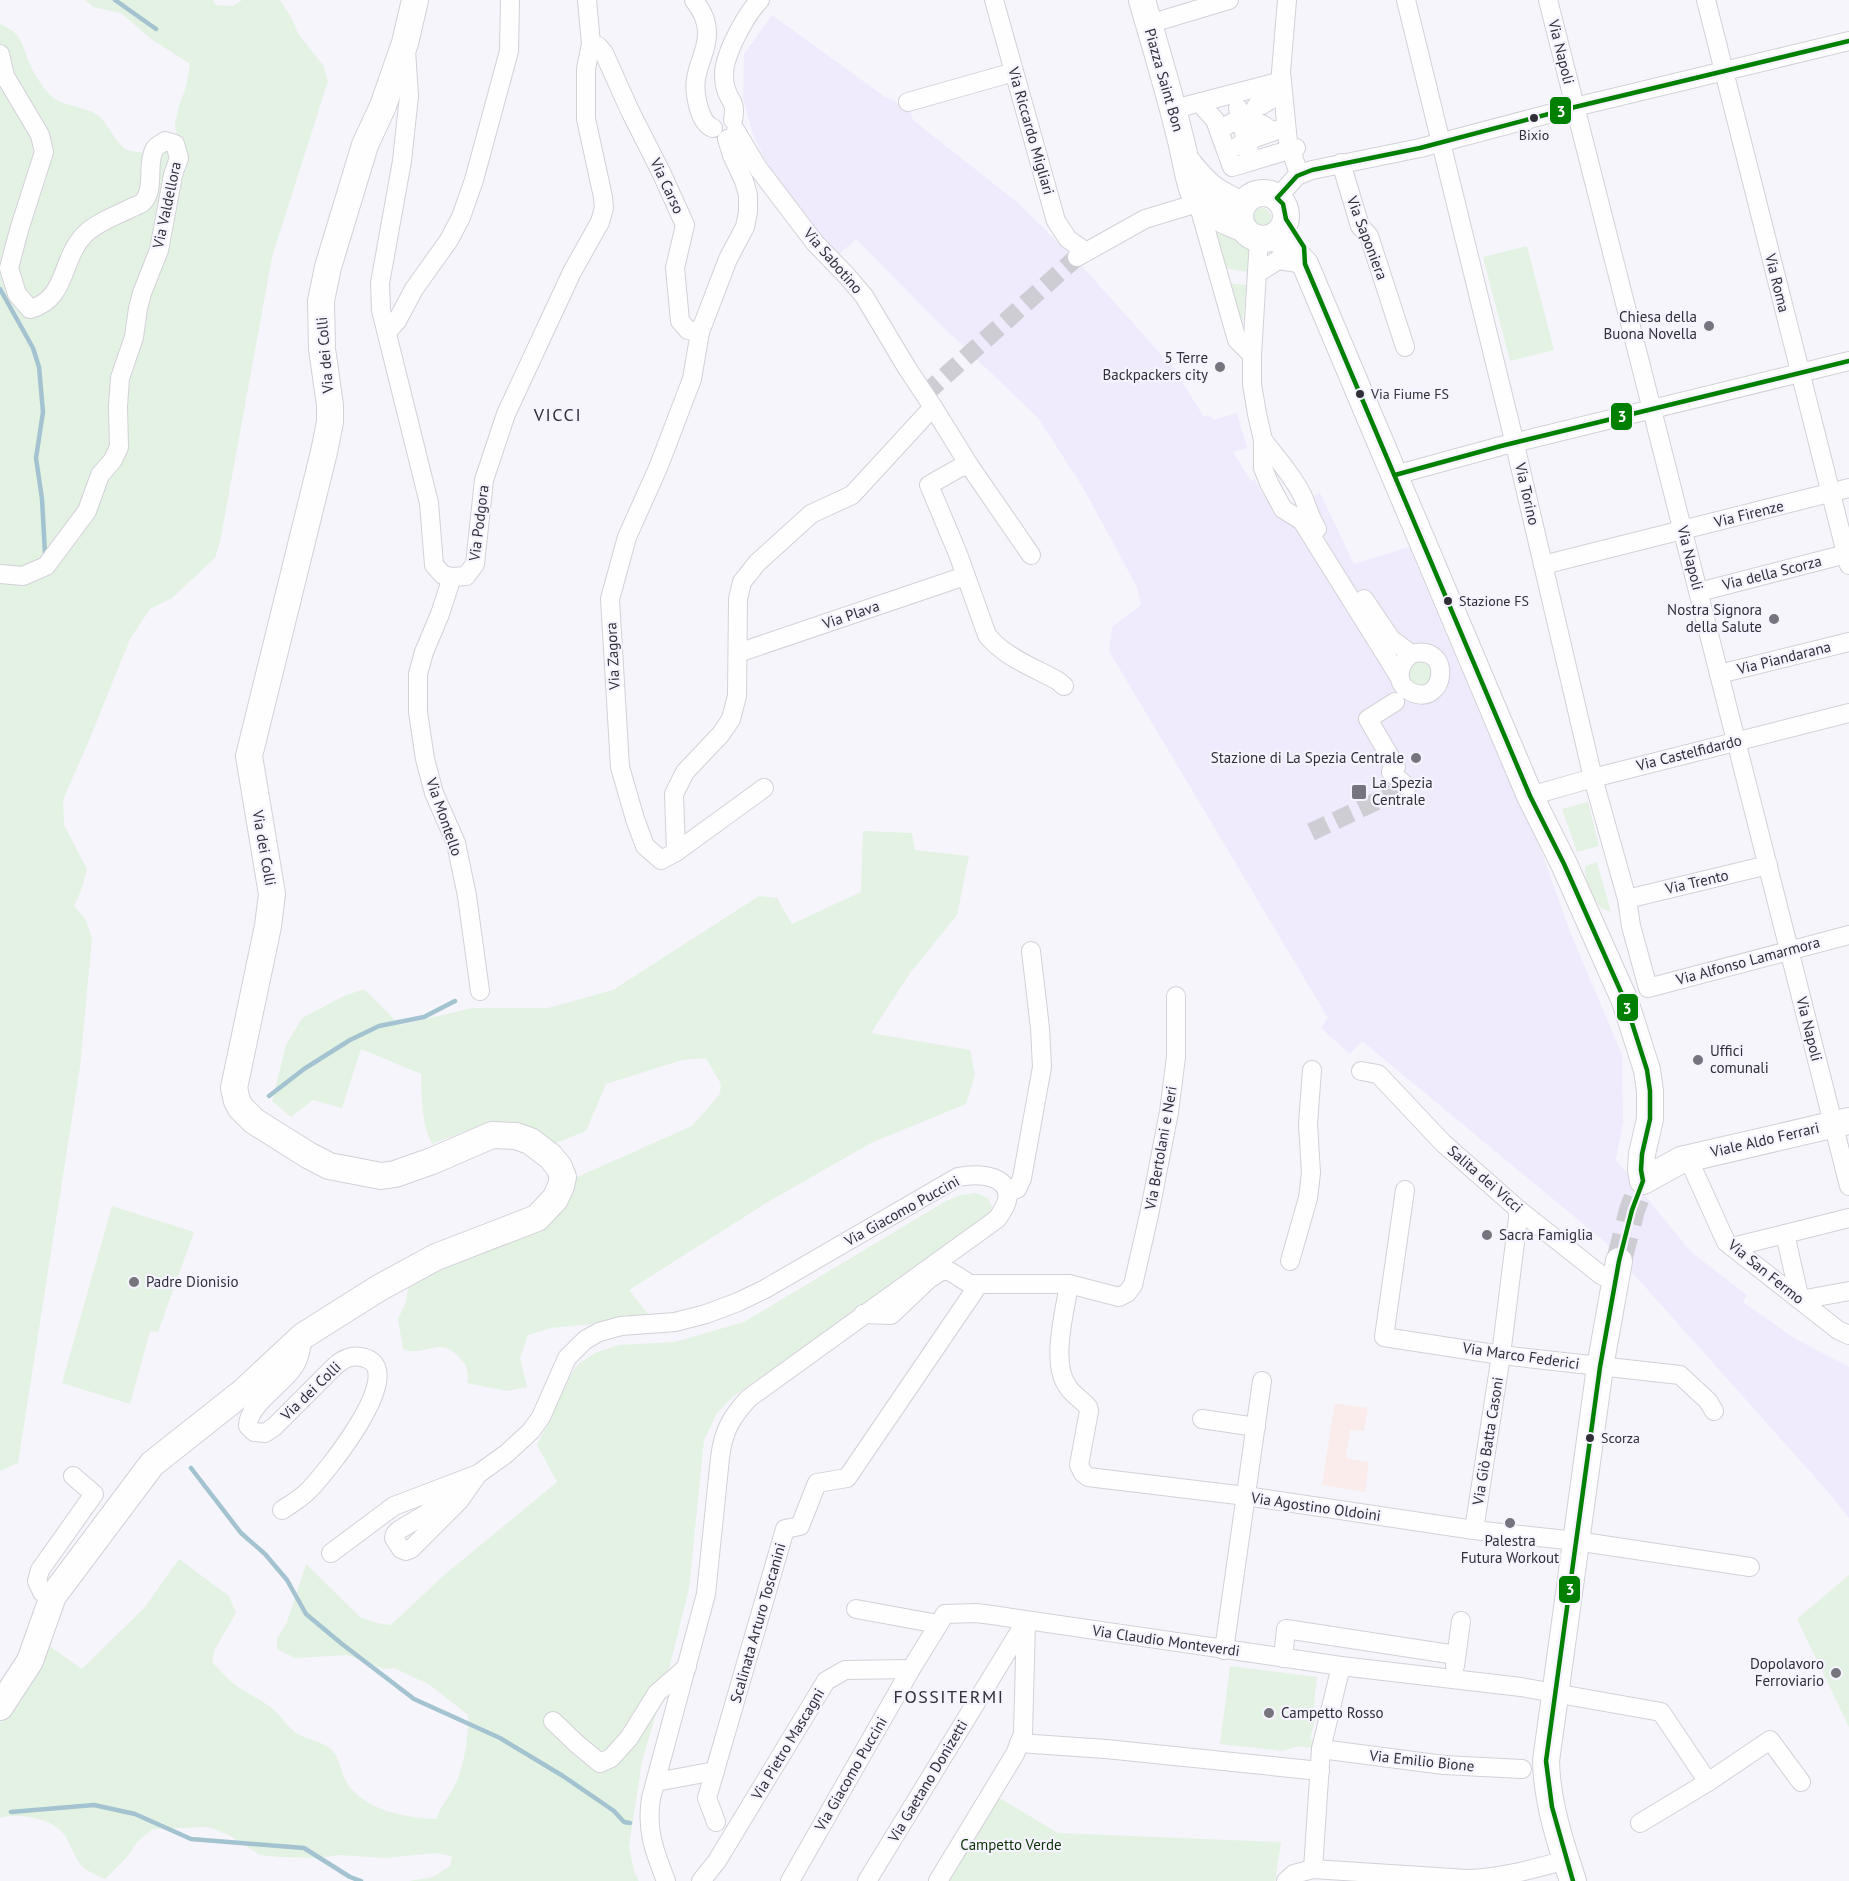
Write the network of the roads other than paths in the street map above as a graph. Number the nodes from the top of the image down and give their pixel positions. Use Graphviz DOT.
graph roads {
  1 [pos="415,0"];
  2 [pos="510,0"];
  3 [pos="587,0"];
  4 [pos="694,0"];
  5 [pos="760,0"];
  6 [pos="994,0"];
  7 [pos="1226,0"];
  8 [pos="1287,0"];
  9 [pos="1406,0"];
  10 [pos="1548,0"];
  11 [pos="1706,0"];
  12 [pos="1145,12"];
  13 [pos="1849,41"];
  14 [pos="405,43"];
  15 [pos="595,45"];
  16 [pos="0,54"];
  17 [pos="1724,71"];
  18 [pos="1014,72"];
  19 [pos="1277,83"];
  20 [pos="1219,98"];
  21 [pos="908,102"];
  22 [pos="1182,107"];
  23 [pos="1575,107"];
  24 [pos="1262,124"];
  25 [pos="1217,125"];
  26 [pos="726,127"];
  27 [pos="1246,141"];
  28 [pos="1440,143"];
  29 [pos="1293,148"];
  30 [pos="1227,153"];
  31 [pos="1186,161"];
  32 [pos="1252,161"];
  33 [pos="1341,163"];
  34 [pos="1297,168"];
  35 [pos="1198,202"];
  36 [pos="1263,221"];
  37 [pos="1305,264"];
  38 [pos="1258,273"];
  39 [pos="387,332"];
  40 [pos="700,332"];
  41 [pos="1405,347"];
  42 [pos="1252,355"];
  43 [pos="1849,361"];
  44 [pos="1800,373"];
  45 [pos="929,401"];
  46 [pos="1652,409"];
  47 [pos="1515,443"];
  48 [pos="969,465"];
  49 [pos="1395,475"];
  50 [pos="1849,488"];
  51 [pos="1831,493"];
  52 [pos="1299,512"];
  53 [pos="1683,531"];
  54 [pos="1031,555"];
  55 [pos="1848,560"];
  56 [pos="1543,565"];
  57 [pos="0,574"];
  58 [pos="965,576"];
  59 [pos="452,577"];
  60 [pos="1699,592"];
  61 [pos="1849,642"];
  62 [pos="738,653"];
  63 [pos="1411,654"];
  64 [pos="1719,674"];
  65 [pos="1400,678"];
  66 [pos="1064,686"];
  67 [pos="1395,702"];
  68 [pos="1849,713"];
  69 [pos="1736,741"];
  70 [pos="1593,777"];
  71 [pos="1407,787"];
  72 [pos="764,788"];
  73 [pos="1530,796"];
  74 [pos="676,852"];
  75 [pos="1768,865"];
  76 [pos="1627,899"];
  77 [pos="1849,935"];
  78 [pos="1789,950"];
  79 [pos="1031,951"];
  80 [pos="1648,988"];
  81 [pos="480,991"];
  82 [pos="1176,996"];
  83 [pos="1312,1070"];
  84 [pos="1361,1071"];
  85 [pos="1650,1119"];
  86 [pos="1841,1123"];
  87 [pos="1685,1159"];
  88 [pos="1849,1186"];
  89 [pos="1405,1190"];
  90 [pos="1007,1192"];
  91 [pos="1519,1210"];
  92 [pos="1849,1218"];
  93 [pos="1785,1234"];
  94 [pos="1732,1246"];
  95 [pos="1290,1261"];
  96 [pos="1618,1271"];
  97 [pos="979,1284"];
  98 [pos="1070,1284"];
  99 [pos="1849,1292"];
  100 [pos="1800,1300"];
  101 [pos="863,1314"];
  102 [pos="1849,1335"];
  103 [pos="303,1336"];
  104 [pos="1501,1355"];
  105 [pos="1600,1367"];
  106 [pos="1262,1381"];
  107 [pos="1714,1411"];
  108 [pos="1202,1419"];
  109 [pos="1256,1426"];
  110 [pos="478,1474"];
  111 [pos="73,1476"];
  112 [pos="1246,1496"];
  113 [pos="282,1510"];
  114 [pos="1474,1530"];
  115 [pos="1576,1541"];
  116 [pos="331,1552"];
  117 [pos="1750,1567"];
  118 [pos="53,1596"];
  119 [pos="856,1610"];
  120 [pos="1026,1621"];
  121 [pos="1461,1621"];
  122 [pos="938,1624"];
  123 [pos="1224,1650"];
  124 [pos="1456,1655"];
  125 [pos="1283,1658"];
  126 [pos="1341,1666"];
  127 [pos="687,1667"];
  128 [pos="911,1669"];
  129 [pos="1453,1679"];
  130 [pos="1554,1693"];
  131 [pos="0,1707"];
  132 [pos="553,1721"];
  133 [pos="1019,1743"];
  134 [pos="1321,1749"];
  135 [pos="1522,1769"];
  136 [pos="715,1771"];
  137 [pos="1320,1771"];
  138 [pos="656,1782"];
  139 [pos="1708,1782"];
  140 [pos="1801,1782"];
  141 [pos="716,1822"];
  142 [pos="1640,1823"];
  143 [pos="1313,1869"];
  144 [pos="1569,1870"];
  145 [pos="1362,1876"];
  146 [pos="1467,1880"];
  147 [pos="666,1881"];
  148 [pos="701,1881"];
  149 [pos="790,1881"];
  150 [pos="867,1881"];
  151 [pos="938,1881"];
  152 [pos="1286,1881"];
  1 -- 14 [label="street, Via dei Colli"];
  2 -- 39 [label="street"];
  3 -- 15 [label="street, Via Carso"];
  4 -- 26 [label="street"];
  5 -- 26 [label="street"];
  6 -- 18 [label="street, Via Riccardo Migliari"];
  7 -- 12 [label="street"];
  8 -- 19 [label="street"];
  9 -- 28 [label="street, Via Torino"];
  10 -- 23 [label="street, Via Napoli"];
  11 -- 17 [label="street, Via Roma"];
  12 -- 31 [label="street, Piazza Saint Bon"];
  13 -- 17 [label="street"];
  14 -- 39 [label="street, Via Podgora"];
  14 -- 103 [label="street, Via dei Colli"];
  15 -- 40 [label="street, Via Carso"];
  15 -- 59 [label="street, Via Podgora"];
  16 -- 57 [label="street, Via Valdellora"];
  17 -- 23 [label="street"];
  17 -- 44 [label="street, Via Roma"];
  18 -- 21 [label="street"];
  18 -- 35 [label="street, Via Riccardo Migliari"];
  19 -- 20 [label="street, Piazza Saint Bon"];
  19 -- 24 [label="street"];
  19 -- 24 [label="street"];
  20 -- 22 [label="street, Piazza Saint Bon"];
  20 -- 24 [label="street"];
  20 -- 25 [label="street"];
  23 -- 28 [label="street"];
  23 -- 46 [label="street, Via Napoli"];
  24 -- 25 [label="street"];
  24 -- 27 [label="street"];
  24 -- 27 [label="street"];
  24 -- 29 [label="street"];
  25 -- 30 [label="street"];
  26 -- 40 [label="street"];
  26 -- 45 [label="street, Via Sabotino"];
  27 -- 30 [label="street"];
  27 -- 32 [label="street"];
  28 -- 33 [label="street"];
  28 -- 47 [label="street, Via Torino"];
  29 -- 32 [label="street"];
  29 -- 34 [label="street"];
  30 -- 32 [label="street"];
  31 -- 35 [label="street, Piazza Saint Bon"];
  31 -- 36 [label="street, Piazza Saint Bon"];
  33 -- 36 [label="street"];
  33 -- 41 [label="street, Via Saponiera"];
  35 -- 36 [label="street"];
  35 -- 42 [label="street"];
  36 -- 37 [label="street"];
  36 -- 38 [label="street"];
  37 -- 38 [label="street"];
  37 -- 49 [label="street"];
  38 -- 42 [label="street"];
  39 -- 59 [label="street, Via Podgora"];
  40 -- 74 [label="street, Via Zagora"];
  42 -- 52 [label="street"];
  43 -- 44 [label="street"];
  44 -- 46 [label="street"];
  44 -- 51 [label="street, Via Roma"];
  45 -- 48 [label="street, Via Sabotino"];
  45 -- 62 [label="street"];
  46 -- 47 [label="street"];
  46 -- 53 [label="street, Via Napoli"];
  47 -- 49 [label="street"];
  47 -- 56 [label="street, Via Torino"];
  48 -- 54 [label="street, Via Sabotino"];
  48 -- 58 [label="street"];
  49 -- 73 [label="street"];
  50 -- 51 [label="street, Via Firenze"];
  51 -- 53 [label="street, Via Firenze"];
  51 -- 55 [label="street, Via Roma"];
  52 -- 63 [label="street"];
  52 -- 65 [label="street"];
  53 -- 56 [label="street, Via Firenze"];
  53 -- 60 [label="street, Via Napoli"];
  55 -- 60 [label="street, Via della Scorza"];
  56 -- 70 [label="street, Via Torino"];
  58 -- 62 [label="street, Via Plava"];
  58 -- 66 [label="street"];
  59 -- 81 [label="street, Via Montello"];
  60 -- 64 [label="street, Via Napoli"];
  61 -- 64 [label="street, Via Piandarana"];
  62 -- 74 [label="street"];
  63 -- 65 [label="street"];
  63 -- 65 [label="street"];
  64 -- 69 [label="street, Via Napoli"];
  67 -- 71 [label="street"];
  68 -- 69 [label="street, Via Castelfidardo"];
  69 -- 70 [label="street, Via Castelfidardo"];
  69 -- 75 [label="street, Via Napoli"];
  70 -- 73 [label="street, Via Castelfidardo"];
  70 -- 76 [label="street, Via Torino"];
  72 -- 74 [label="street"];
  73 -- 85 [label="street"];
  75 -- 76 [label="street, Via Trento"];
  75 -- 78 [label="street, Via Napoli"];
  76 -- 80 [label="street, Via Torino"];
  77 -- 78 [label="street, Via Alfonso Lamarmora"];
  78 -- 80 [label="street, Via Alfonso Lamarmora"];
  78 -- 86 [label="street, Via Napoli"];
  79 -- 90 [label="street"];
  82 -- 98 [label="street, Via Bertolani e Neri"];
  83 -- 95 [label="street"];
  84 -- 91 [label="street, Salita dei Vicci"];
  85 -- 87 [label="street"];
  85 -- 87 [label="street, Viale Aldo Ferrari"];
  86 -- 87 [label="street, Viale Aldo Ferrari"];
  86 -- 88 [label="street, Via Napoli"];
  87 -- 94 [label="street, Via San Fermo"];
  89 -- 104 [label="street, Via Marco Federici"];
  90 -- 101 [label="street"];
  90 -- 110 [label="street, Via Giacomo Puccini"];
  91 -- 96 [label="street, Salita dei Vicci"];
  91 -- 104 [label="street, Via Giò Batta Casoni"];
  92 -- 93 [label="street"];
  93 -- 94 [label="street"];
  93 -- 100 [label="street"];
  94 -- 100 [label="street, Via San Fermo"];
  96 -- 105 [label="street"];
  97 -- 98 [label="street"];
  97 -- 101 [label="street"];
  97 -- 136 [label="street, Scalinata Arturo Toscanini"];
  98 -- 112 [label="street, Via Agostino Oldoini"];
  99 -- 100 [label="street"];
  100 -- 102 [label="street, Via San Fermo"];
  101 -- 127 [label="street"];
  103 -- 113 [label="street, Via dei Colli"];
  103 -- 118 [label="street, Via dei Colli"];
  104 -- 105 [label="street, Via Marco Federici"];
  104 -- 114 [label="street, Via Giò Batta Casoni"];
  105 -- 107 [label="street, Via Marco Federici"];
  105 -- 115 [label="street"];
  106 -- 109 [label="street"];
  108 -- 109 [label="street"];
  109 -- 112 [label="street"];
  110 -- 110 [label="street, Via Giacomo Puccini"];
  110 -- 116 [label="street, Via Giacomo Puccini"];
  111 -- 118 [label="street"];
  112 -- 114 [label="street, Via Agostino Oldoini"];
  112 -- 123 [label="street"];
  114 -- 115 [label="street, Via Agostino Oldoini"];
  115 -- 117 [label="street, Via Agostino Oldoini"];
  115 -- 130 [label="street"];
  118 -- 131 [label="street, Via dei Colli"];
  119 -- 122 [label="street"];
  120 -- 122 [label="street, Via Claudio Monteverdi"];
  120 -- 123 [label="street, Via Claudio Monteverdi"];
  120 -- 133 [label="street"];
  120 -- 150 [label="street, Via Gaetano Donizetti"];
  121 -- 124 [label="street"];
  122 -- 128 [label="street, Via Giacomo Puccini"];
  123 -- 125 [label="street, Via Claudio Monteverdi"];
  124 -- 125 [label="street"];
  124 -- 129 [label="street"];
  125 -- 126 [label="street, Via Claudio Monteverdi"];
  126 -- 129 [label="street, Via Claudio Monteverdi"];
  126 -- 134 [label="street"];
  127 -- 132 [label="street"];
  127 -- 138 [label="street"];
  128 -- 148 [label="street, Via Pietro Mascagni"];
  128 -- 149 [label="street, Via Giacomo Puccini"];
  129 -- 130 [label="street, Via Claudio Monteverdi"];
  130 -- 139 [label="street, Via Claudio Monteverdi"];
  130 -- 144 [label="street"];
  133 -- 137 [label="street"];
  133 -- 151 [label="street"];
  134 -- 135 [label="street, Via Emilio Bione"];
  134 -- 137 [label="street"];
  136 -- 138 [label="street"];
  136 -- 141 [label="street, Scalinata Arturo Toscanini"];
  137 -- 143 [label="street"];
  138 -- 147 [label="street"];
  139 -- 140 [label="street"];
  139 -- 142 [label="street"];
  143 -- 145 [label="street"];
  143 -- 152 [label="street"];
  144 -- 146 [label="street"];
  145 -- 146 [label="street"];
}
